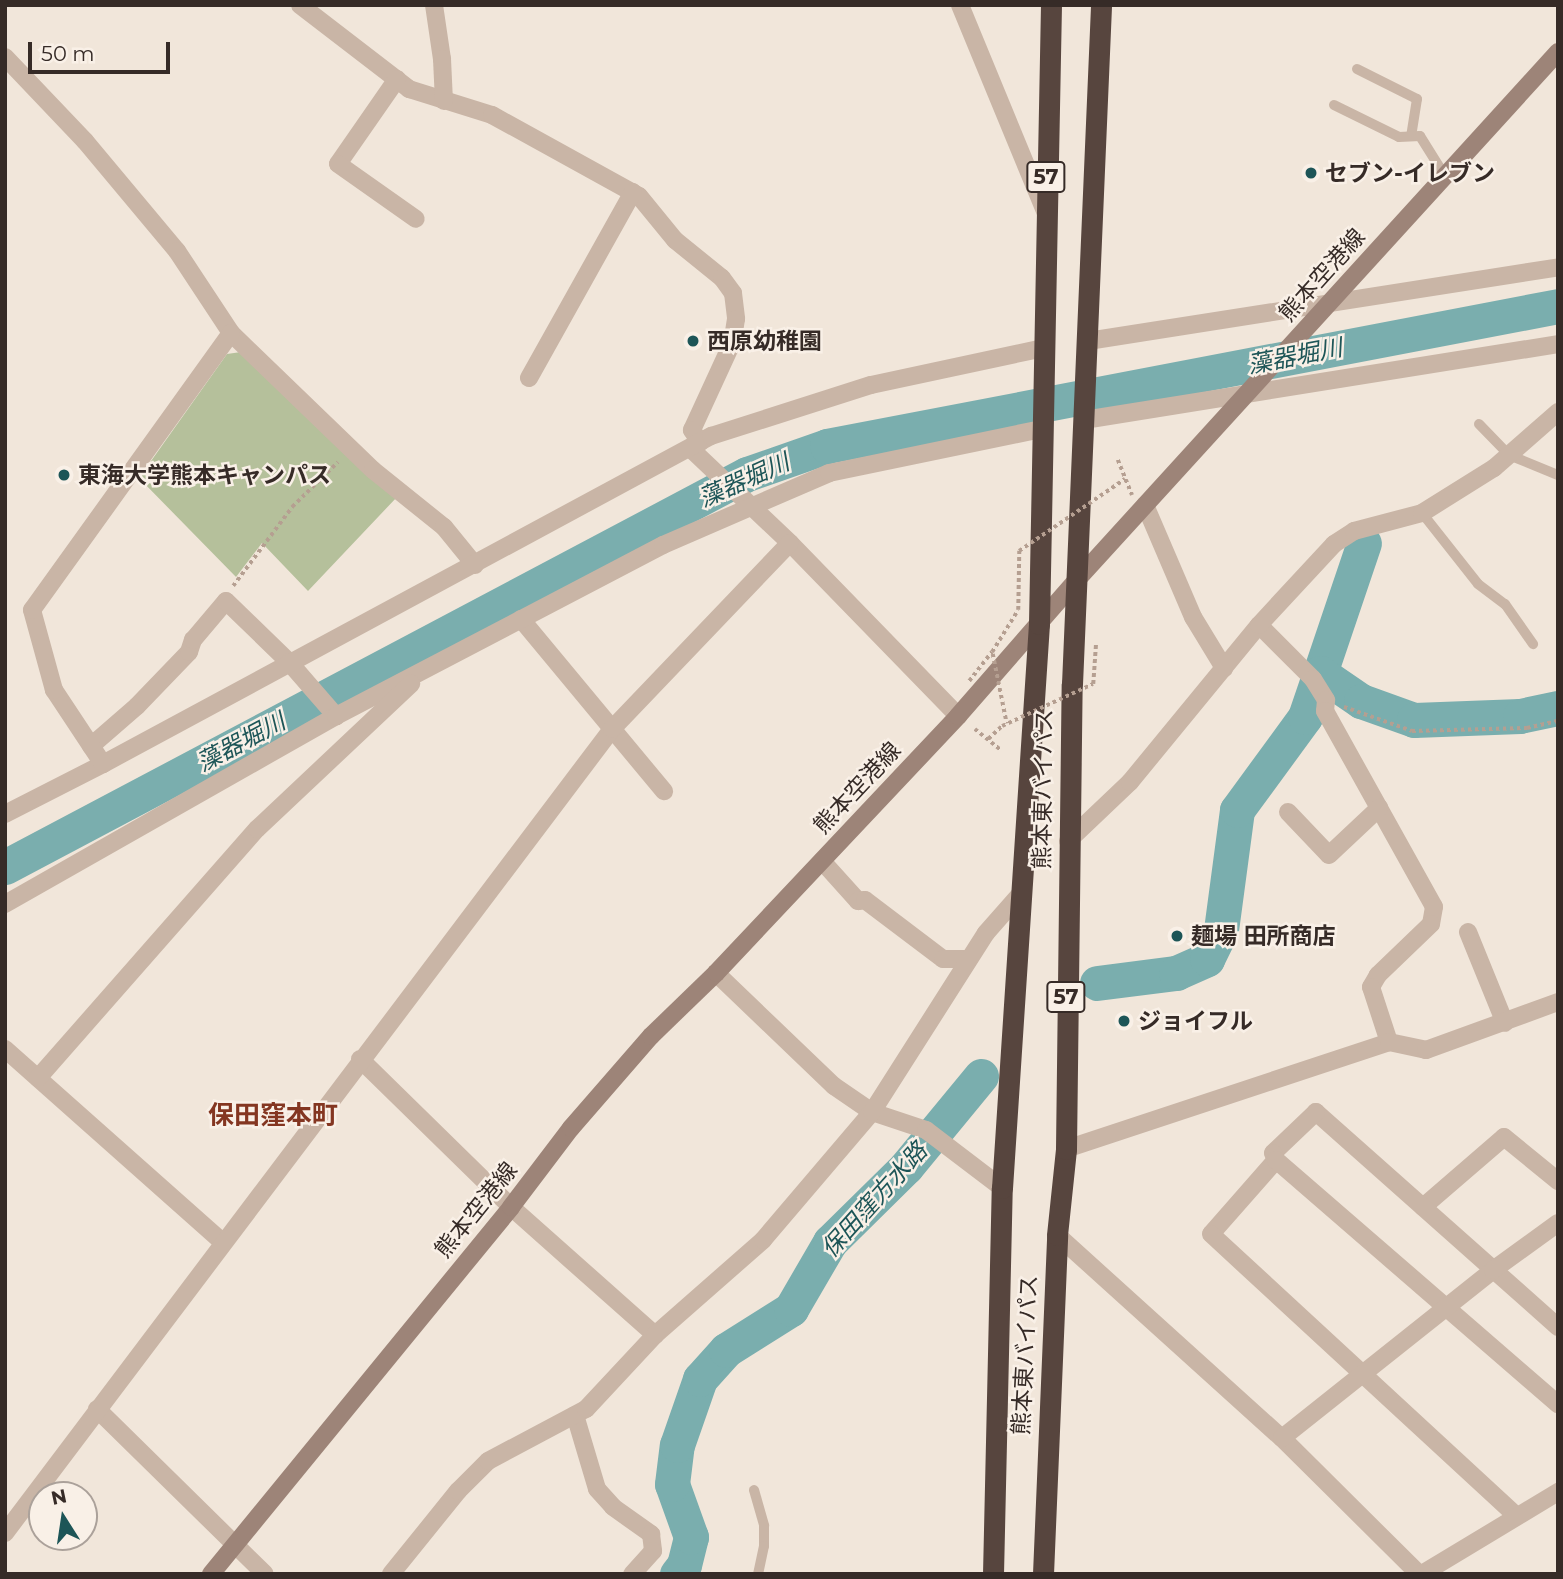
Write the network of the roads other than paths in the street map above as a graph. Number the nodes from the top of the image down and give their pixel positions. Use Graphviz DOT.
graph roads {
  1 [pos="300,5"];
  2 [pos="434,5"];
  3 [pos="960,5"];
  4 [pos="1051,5"];
  5 [pos="1101,5"];
  6 [pos="1558,52"];
  7 [pos="5,57"];
  8 [pos="1357,69"];
  9 [pos="397,79"];
  10 [pos="444,101"];
  11 [pos="1334,105"];
  12 [pos="1411,136"];
  13 [pos="1445,176"];
  14 [pos="633,192"];
  15 [pos="1045,211"];
  16 [pos="416,219"];
  17 [pos="1558,267"];
  18 [pos="1324,310"];
  19 [pos="231,333"];
  20 [pos="1088,341"];
  21 [pos="1558,344"];
  22 [pos="1043,348"];
  23 [pos="529,378"];
  24 [pos="1249,392"];
  25 [pos="1558,412"];
  26 [pos="1083,420"];
  27 [pos="1479,424"];
  28 [pos="1041,429"];
  29 [pos="695,446"];
  30 [pos="1509,455"];
  31 [pos="1558,475"];
  32 [pos="1139,503"];
  33 [pos="748,504"];
  34 [pos="1422,513"];
  35 [pos="790,542"];
  36 [pos="475,565"];
  37 [pos="1075,582"];
  38 [pos="521,619"];
  39 [pos="1039,624"];
  40 [pos="1259,625"];
  41 [pos="1533,644"];
  42 [pos="289,662"];
  43 [pos="1224,668"];
  44 [pos="426,670"];
  45 [pos="333,711"];
  46 [pos="958,716"];
  47 [pos="612,729"];
  48 [pos="91,746"];
  49 [pos="103,764"];
  50 [pos="664,791"];
  51 [pos="1379,808"];
  52 [pos="1288,812"];
  53 [pos="5,814"];
  54 [pos="1068,841"];
  55 [pos="822,861"];
  56 [pos="1023,891"];
  57 [pos="5,904"];
  58 [pos="1468,932"];
  59 [pos="969,959"];
  60 [pos="716,973"];
  61 [pos="1558,1002"];
  62 [pos="1505,1023"];
  63 [pos="1389,1042"];
  64 [pos="5,1049"];
  65 [pos="360,1059"];
  66 [pos="38,1078"];
  67 [pos="872,1112"];
  68 [pos="1066,1149"];
  69 [pos="1276,1160"];
  70 [pos="1558,1181"];
  71 [pos="1002,1188"];
  72 [pos="511,1207"];
  73 [pos="1423,1207"];
  74 [pos="1558,1223"];
  75 [pos="1057,1235"];
  76 [pos="222,1242"];
  77 [pos="1493,1270"];
  78 [pos="1448,1307"];
  79 [pos="1558,1327"];
  80 [pos="655,1335"];
  81 [pos="1363,1373"];
  82 [pos="1558,1404"];
  83 [pos="97,1409"];
  84 [pos="575,1415"];
  85 [pos="1282,1438"];
  86 [pos="754,1490"];
  87 [pos="1558,1492"];
  88 [pos="1517,1516"];
  89 [pos="5,1533"];
  90 [pos="234,1544"];
  91 [pos="211,1574"];
  92 [pos="265,1574"];
  93 [pos="391,1574"];
  94 [pos="632,1574"];
  95 [pos="758,1574"];
  96 [pos="993,1574"];
  97 [pos="1043,1574"];
  98 [pos="1420,1574"];
  1 -- 9 [label="street"];
  2 -- 10 [label="street"];
  3 -- 15 [label="street"];
  4 -- 15 [label="highway, 熊本東バイパス / 57"];
  5 -- 20 [label="highway, 熊本東バイパス / 57"];
  6 -- 13 [label="main road, 熊本空港線"];
  7 -- 19 [label="street"];
  8 -- 12 [label="lane"];
  9 -- 10 [label="street"];
  9 -- 16 [label="street"];
  10 -- 14 [label="street"];
  11 -- 12 [label="lane"];
  12 -- 13 [label="lane"];
  13 -- 18 [label="main road, 熊本空港線"];
  14 -- 23 [label="street"];
  14 -- 29 [label="street"];
  15 -- 22 [label="highway, 熊本東バイパス / 57"];
  17 -- 18 [label="street"];
  18 -- 20 [label="street"];
  18 -- 24 [label="main road, 熊本空港線"];
  19 -- 36 [label="street"];
  19 -- 48 [label="street"];
  20 -- 26 [label="highway, 熊本東バイパス / 57"];
  21 -- 24 [label="street"];
  22 -- 28 [label="highway, 熊本東バイパス / 57"];
  22 -- 29 [label="street"];
  24 -- 26 [label="street"];
  24 -- 32 [label="main road, 熊本空港線"];
  25 -- 30 [label="street"];
  26 -- 37 [label="highway, 熊本東バイパス / 57"];
  27 -- 30 [label="lane"];
  28 -- 33 [label="street"];
  28 -- 39 [label="highway, 熊本東バイパス / 57"];
  29 -- 33 [label="street"];
  29 -- 36 [label="street"];
  30 -- 31 [label="lane"];
  30 -- 34 [label="street"];
  32 -- 37 [label="main road, 熊本空港線"];
  32 -- 43 [label="street"];
  33 -- 35 [label="street"];
  33 -- 38 [label="street"];
  34 -- 40 [label="street"];
  34 -- 41 [label="lane"];
  35 -- 46 [label="street"];
  35 -- 47 [label="street"];
  36 -- 42 [label="street"];
  37 -- 39 [label="main road, 熊本空港線"];
  37 -- 54 [label="highway, 熊本東バイパス / 57"];
  38 -- 44 [label="street"];
  38 -- 47 [label="street"];
  39 -- 46 [label="main road, 熊本空港線"];
  39 -- 56 [label="highway, 熊本東バイパス / 57"];
  40 -- 43 [label="street"];
  40 -- 51 [label="street"];
  42 -- 45 [label="street"];
  42 -- 48 [label="street"];
  42 -- 49 [label="street"];
  43 -- 54 [label="street"];
  44 -- 45 [label="street"];
  44 -- 66 [label="street"];
  45 -- 57 [label="street"];
  46 -- 55 [label="main road, 熊本空港線"];
  47 -- 50 [label="street"];
  47 -- 65 [label="street"];
  48 -- 49 [label="street"];
  49 -- 53 [label="street"];
  51 -- 52 [label="street"];
  51 -- 63 [label="street"];
  54 -- 68 [label="highway, 熊本東バイパス / 57"];
  55 -- 59 [label="street"];
  55 -- 60 [label="main road, 熊本空港線"];
  56 -- 59 [label="street"];
  56 -- 71 [label="highway, 熊本東バイパス / 57"];
  58 -- 62 [label="street"];
  59 -- 67 [label="street"];
  60 -- 67 [label="street"];
  60 -- 72 [label="main road, 熊本空港線"];
  61 -- 62 [label="street"];
  62 -- 63 [label="street"];
  63 -- 68 [label="street"];
  64 -- 66 [label="street"];
  65 -- 72 [label="street"];
  65 -- 76 [label="street"];
  66 -- 76 [label="street"];
  67 -- 71 [label="street"];
  67 -- 80 [label="street"];
  68 -- 75 [label="highway, 熊本東バイパス / 57"];
  69 -- 73 [label="street"];
  69 -- 78 [label="street"];
  69 -- 81 [label="street"];
  70 -- 73 [label="street"];
  71 -- 96 [label="highway, 熊本東バイパス / 57"];
  72 -- 80 [label="street"];
  72 -- 90 [label="main road, 熊本空港線"];
  73 -- 77 [label="street"];
  74 -- 77 [label="street"];
  75 -- 85 [label="street"];
  75 -- 97 [label="highway, 熊本東バイパス / 57"];
  76 -- 83 [label="street"];
  77 -- 78 [label="street"];
  77 -- 79 [label="street"];
  78 -- 81 [label="street"];
  78 -- 82 [label="street"];
  80 -- 84 [label="street"];
  81 -- 85 [label="street"];
  81 -- 88 [label="street"];
  83 -- 89 [label="street"];
  83 -- 90 [label="street"];
  84 -- 93 [label="street"];
  84 -- 94 [label="street"];
  85 -- 98 [label="street"];
  86 -- 95 [label="lane"];
  87 -- 88 [label="street"];
  88 -- 98 [label="street"];
  90 -- 91 [label="main road, 熊本空港線"];
  90 -- 92 [label="street"];
}
